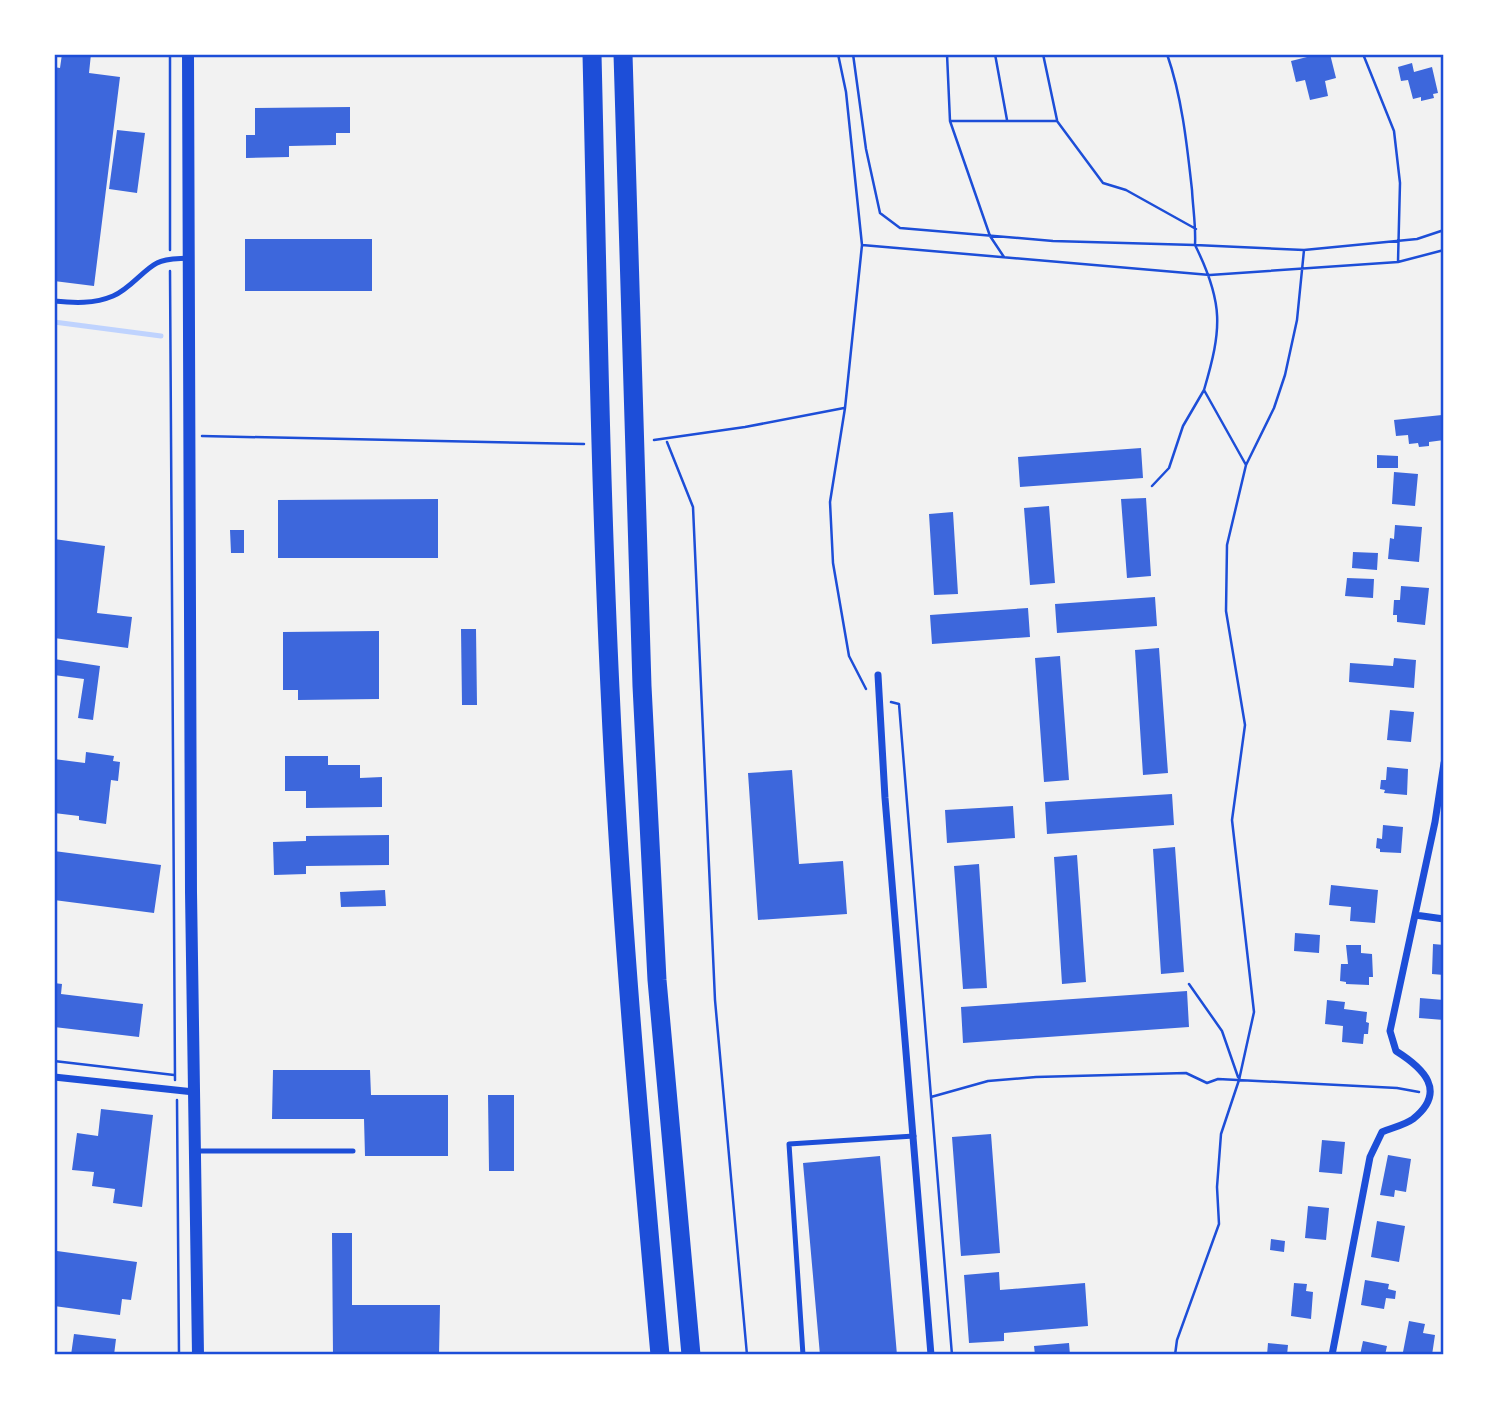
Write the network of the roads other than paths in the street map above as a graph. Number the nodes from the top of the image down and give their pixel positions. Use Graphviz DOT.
graph roads {
  1 [pos="188,54"];
  2 [pos="592,54"];
  3 [pos="623,54"];
  4 [pos="189,258"];
  5 [pos="54,301"];
  6 [pos="878,676"];
  7 [pos="1444,763"];
  8 [pos="1415,915"];
  9 [pos="1444,919"];
  10 [pos="54,1077"];
  11 [pos="194,1092"];
  12 [pos="914,1136"];
  13 [pos="195,1151"];
  14 [pos="354,1151"];
  15 [pos="198,1355"];
  16 [pos="660,1355"];
  17 [pos="691,1355"];
  18 [pos="803,1355"];
  19 [pos="931,1355"];
  20 [pos="1332,1355"];
  1 -- 4 [label="street"];
  2 -- 16 [label="highway"];
  3 -- 17 [label="highway"];
  4 -- 5 [label="lane"];
  4 -- 11 [label="street"];
  6 -- 12 [label="street"];
  7 -- 8 [label="street"];
  8 -- 9 [label="street"];
  8 -- 20 [label="street"];
  10 -- 11 [label="street"];
  11 -- 13 [label="street"];
  12 -- 18 [label="lane"];
  12 -- 19 [label="street"];
  13 -- 14 [label="lane"];
  13 -- 15 [label="street"];
}
